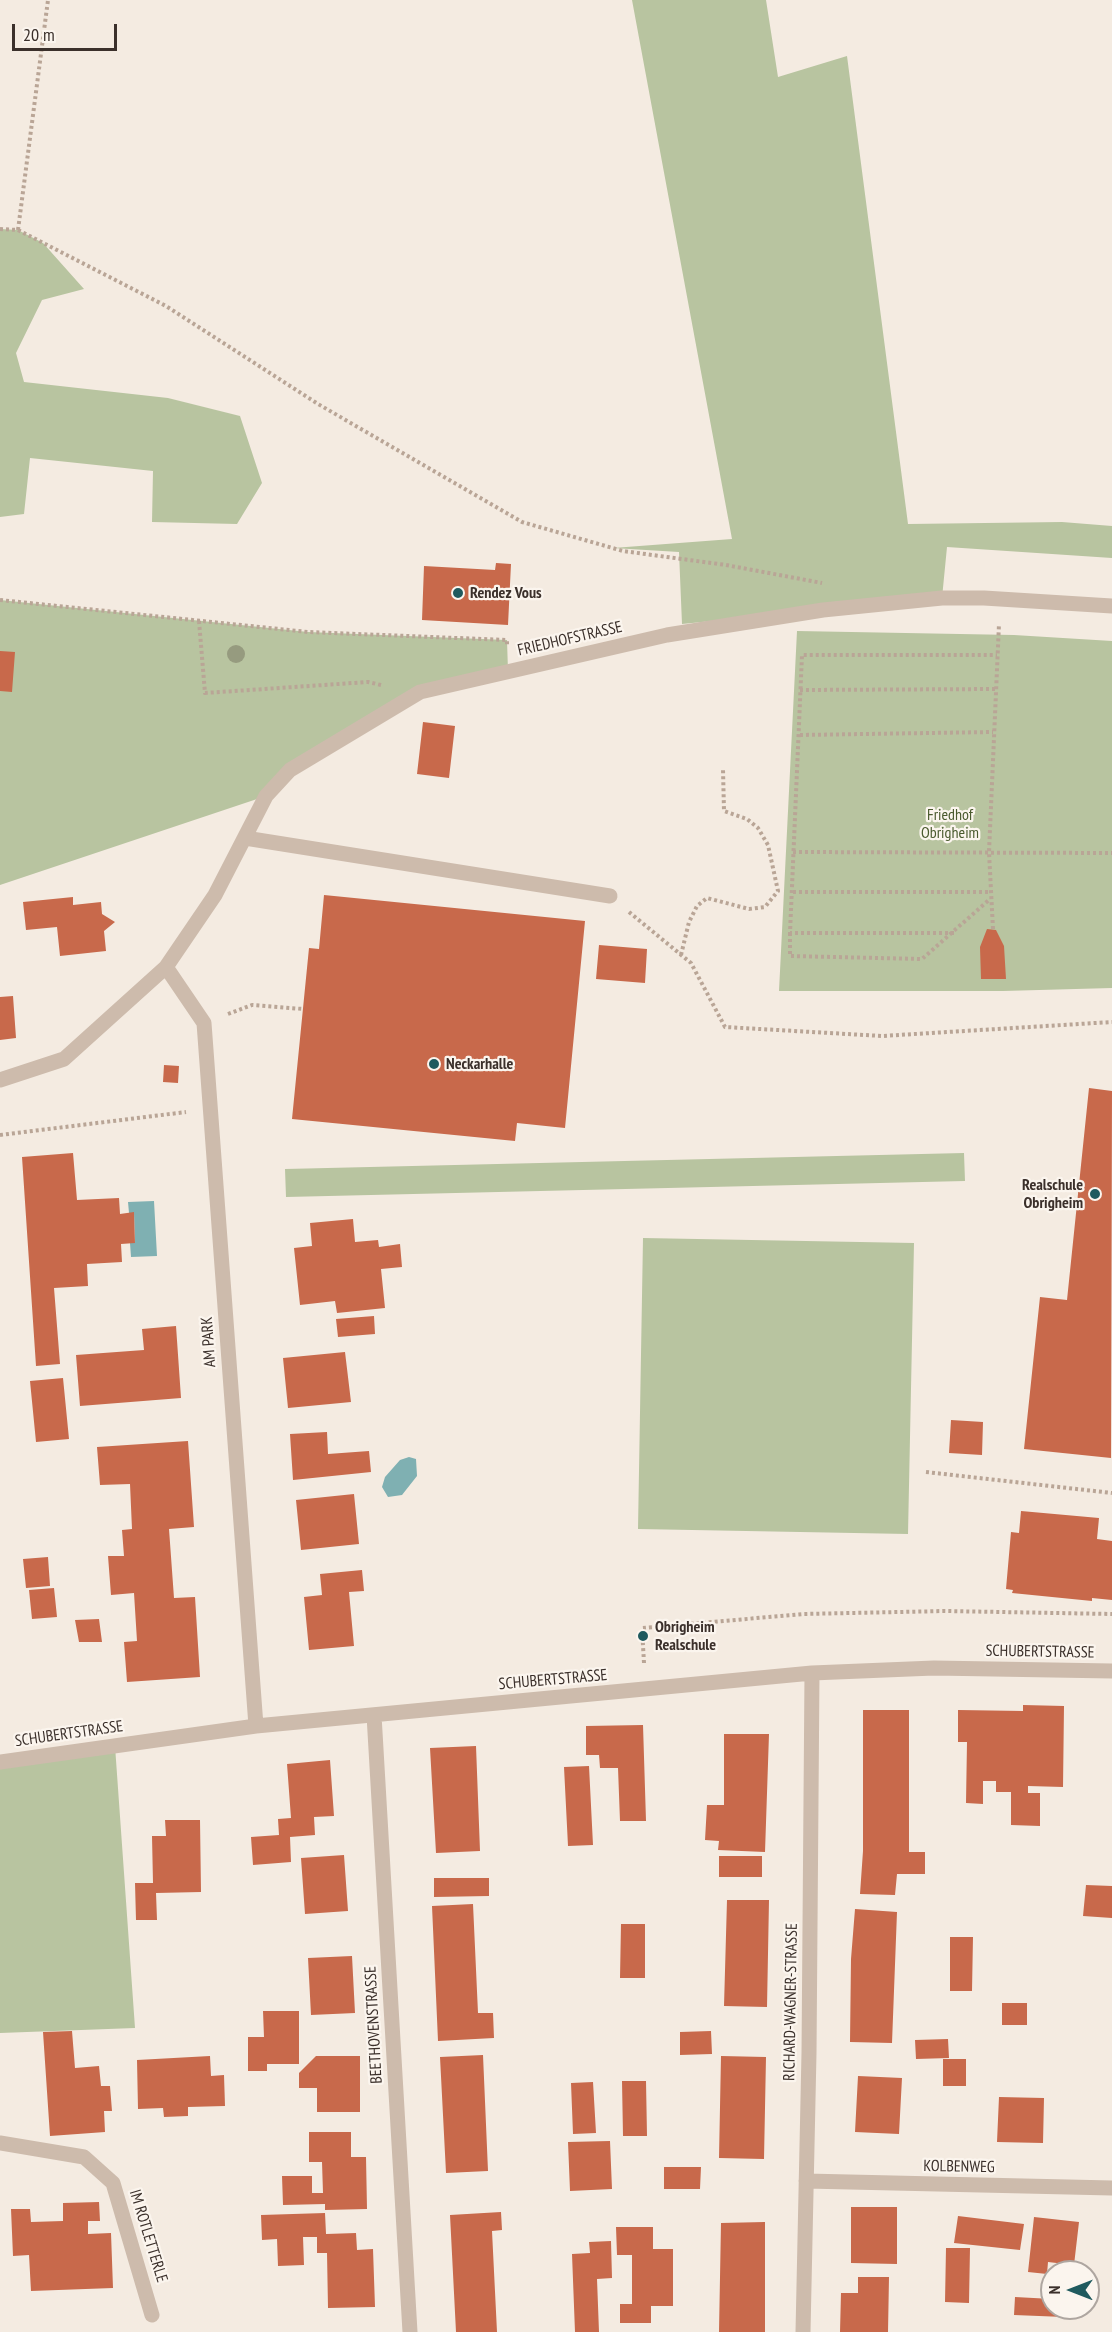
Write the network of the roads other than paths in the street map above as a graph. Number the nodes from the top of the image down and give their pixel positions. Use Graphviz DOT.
graph roads {
  1 [pos="1112,606"];
  2 [pos="245,838"];
  3 [pos="610,896"];
  4 [pos="166,967"];
  5 [pos="0,1080"];
  6 [pos="1112,1671"];
  7 [pos="812,1673"];
  8 [pos="374,1715"];
  9 [pos="256,1726"];
  10 [pos="0,1762"];
  11 [pos="0,2143"];
  12 [pos="806,2181"];
  13 [pos="1112,2188"];
  14 [pos="152,2315"];
  15 [pos="410,2332"];
  16 [pos="803,2332"];
  1 -- 2 [label="street, FRIEDHOFSTRASSE"];
  2 -- 3 [label="street"];
  2 -- 4 [label="street, FRIEDHOFSTRASSE"];
  4 -- 5 [label="street, FRIEDHOFSTRASSE"];
  4 -- 9 [label="street, AM PARK"];
  6 -- 7 [label="street, SCHUBERTSTRASSE"];
  7 -- 8 [label="street, SCHUBERTSTRASSE"];
  7 -- 12 [label="street, RICHARD-WAGNER-STRASSE"];
  8 -- 9 [label="street, SCHUBERTSTRASSE"];
  8 -- 15 [label="street, BEETHOVENSTRASSE"];
  9 -- 10 [label="street, SCHUBERTSTRASSE"];
  11 -- 14 [label="street, IM ROTLETTERLE"];
  12 -- 13 [label="street, KOLBENWEG"];
  12 -- 16 [label="street, RICHARD-WAGNER-STRASSE"];
}
